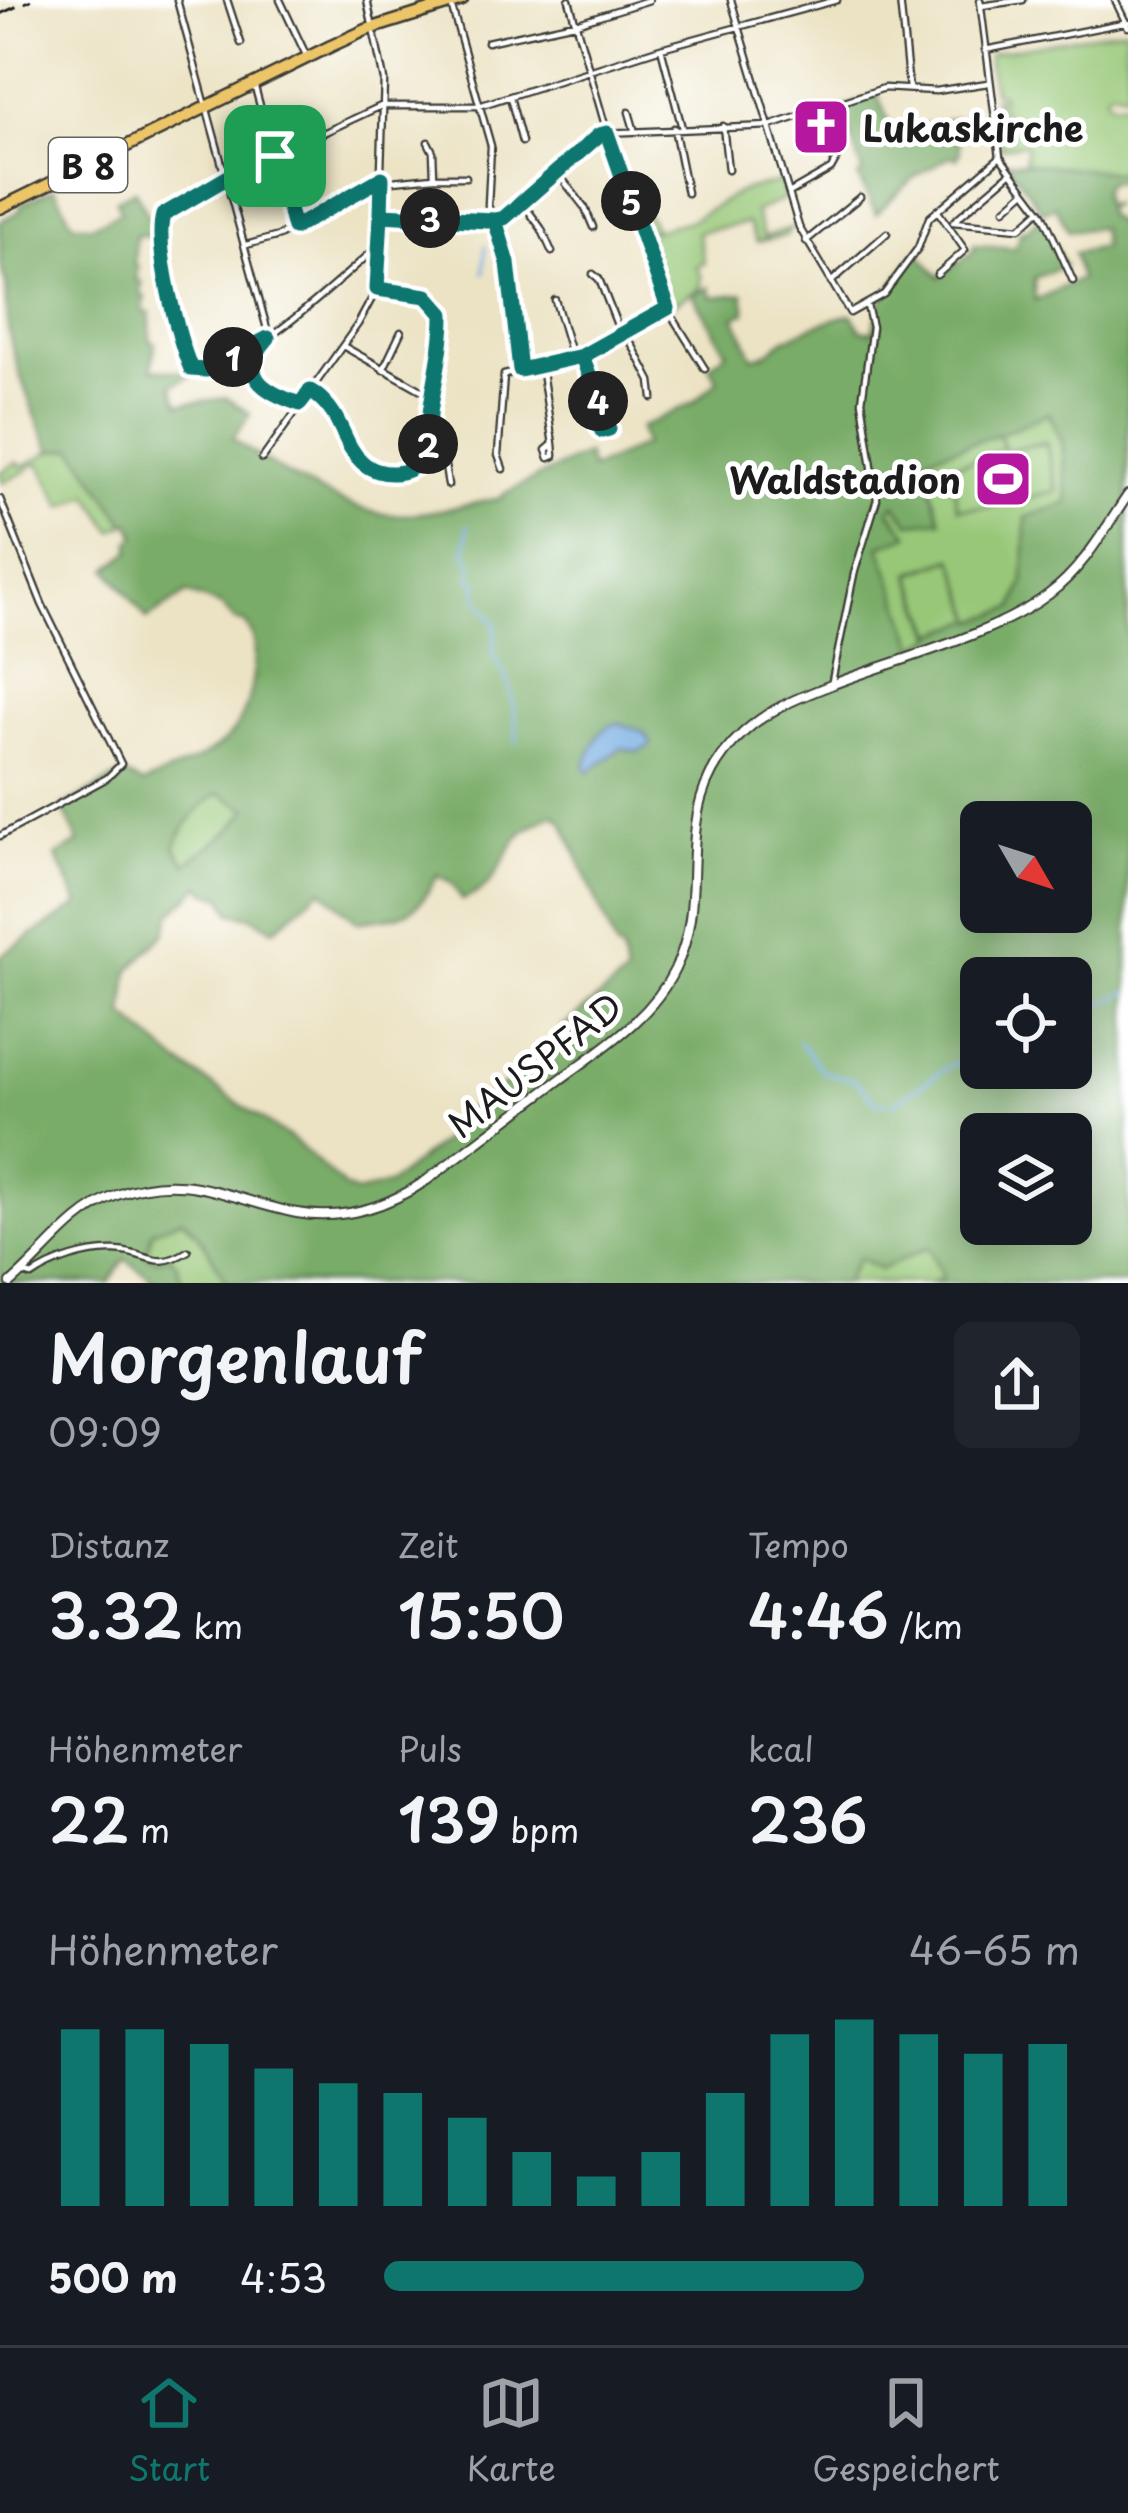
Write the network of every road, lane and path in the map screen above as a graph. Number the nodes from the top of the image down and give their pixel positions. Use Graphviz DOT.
graph roads {
  1 [pos="177,0"];
  2 [pos="227,0"];
  3 [pos="280,0"];
  4 [pos="367,0"];
  5 [pos="569,0"];
  6 [pos="649,0"];
  7 [pos="731,0"];
  8 [pos="837,0"];
  9 [pos="901,0"];
  10 [pos="1023,0"];
  11 [pos="1115,0"];
  12 [pos="456,2"];
  13 [pos="980,3"];
  14 [pos="575,22"];
  15 [pos="1128,24"];
  16 [pos="739,26"];
  17 [pos="374,28"];
  18 [pos="247,29"];
  19 [pos="487,42"];
  20 [pos="661,48"];
  21 [pos="985,50"];
  22 [pos="308,57"];
  23 [pos="589,73"];
  24 [pos="988,83"];
  25 [pos="254,84"];
  26 [pos="909,89"];
  27 [pos="510,97"];
  28 [pos="207,106"];
  29 [pos="385,106"];
  30 [pos="479,106"];
  31 [pos="629,112"];
  32 [pos="723,126"];
  33 [pos="770,126"];
  34 [pos="678,128"];
  35 [pos="635,130"];
  36 [pos="607,133"];
  37 [pos="522,142"];
  38 [pos="442,147"];
  39 [pos="275,156"];
  40 [pos="836,160"];
  41 [pos="1002,160"];
  42 [pos="728,170"];
  43 [pos="557,172"];
  44 [pos="1010,173"];
  45 [pos="434,176"];
  46 [pos="466,177"];
  47 [pos="226,179"];
  48 [pos="382,180"];
  49 [pos="1025,191"];
  50 [pos="687,193"];
  51 [pos="788,194"];
  52 [pos="860,197"];
  53 [pos="522,202"];
  54 [pos="0,208"];
  55 [pos="1004,209"];
  56 [pos="937,210"];
  57 [pos="1040,210"];
  58 [pos="381,215"];
  59 [pos="495,220"];
  60 [pos="952,224"];
  61 [pos="593,227"];
  62 [pos="294,228"];
  63 [pos="886,233"];
  64 [pos="806,241"];
  65 [pos="246,244"];
  66 [pos="380,245"];
  67 [pos="552,252"];
  68 [pos="593,274"];
  69 [pos="937,274"];
  70 [pos="1072,281"];
  71 [pos="831,283"];
  72 [pos="377,289"];
  73 [pos="555,300"];
  74 [pos="867,306"];
  75 [pos="668,308"];
  76 [pos="401,332"];
  77 [pos="623,334"];
  78 [pos="268,338"];
  79 [pos="343,346"];
  80 [pos="582,356"];
  81 [pos="573,360"];
  82 [pos="541,366"];
  83 [pos="705,369"];
  84 [pos="383,370"];
  85 [pos="520,370"];
  86 [pos="310,391"];
  87 [pos="433,396"];
  88 [pos="653,398"];
  89 [pos="300,404"];
  90 [pos="604,419"];
  91 [pos="553,444"];
  92 [pos="262,459"];
  93 [pos="422,460"];
  94 [pos="502,469"];
  95 [pos="448,485"];
  96 [pos="1128,495"];
  97 [pos="0,499"];
  98 [pos="832,685"];
  99 [pos="0,836"];
  100 [pos="188,1251"];
  101 [pos="22,1274"];
  102 [pos="11,1283"];
  1 -- 28 [label="street"];
  2 -- 18 [label="street"];
  3 -- 22 [label="street"];
  4 -- 17 [label="street"];
  5 -- 14 [label="street"];
  6 -- 14 [label="street"];
  7 -- 16 [label="street"];
  8 -- 16 [label="street"];
  9 -- 26 [label="street"];
  10 -- 13 [label="street"];
  11 -- 15 [label="street"];
  12 -- 17 [label="main road, B 8"];
  12 -- 30 [label="street"];
  13 -- 21 [label="street"];
  14 -- 19 [label="street"];
  14 -- 23 [label="street"];
  15 -- 21 [label="street"];
  16 -- 20 [label="street"];
  16 -- 33 [label="street"];
  17 -- 22 [label="main road, B 8"];
  17 -- 29 [label="street"];
  20 -- 23 [label="street"];
  20 -- 34 [label="street"];
  21 -- 24 [label="street"];
  22 -- 25 [label="main road, B 8"];
  23 -- 27 [label="street"];
  23 -- 36 [label="street"];
  24 -- 26 [label="street"];
  24 -- 41 [label="street"];
  25 -- 28 [label="main road, B 8"];
  25 -- 39 [label="street"];
  26 -- 33 [label="street"];
  27 -- 30 [label="street"];
  27 -- 37 [label="street"];
  28 -- 47 [label="street"];
  28 -- 54 [label="main road, B 8"];
  29 -- 30 [label="street"];
  29 -- 39 [label="street"];
  29 -- 48 [label="street"];
  30 -- 59 [label="street"];
  31 -- 35 [label="street"];
  32 -- 33 [label="street"];
  32 -- 34 [label="street"];
  32 -- 42 [label="street"];
  33 -- 51 [label="street"];
  34 -- 35 [label="street"];
  34 -- 50 [label="street"];
  35 -- 36 [label="street"];
  36 -- 43 [label="street"];
  36 -- 75 [label="street"];
  38 -- 45 [label="street"];
  39 -- 47 [label="street"];
  39 -- 62 [label="street"];
  40 -- 51 [label="street"];
  41 -- 44 [label="street"];
  41 -- 56 [label="street"];
  43 -- 53 [label="street"];
  43 -- 61 [label="street"];
  44 -- 49 [label="street"];
  44 -- 60 [label="street"];
  45 -- 46 [label="street"];
  45 -- 48 [label="street"];
  47 -- 65 [label="street"];
  47 -- 78 [label="street"];
  48 -- 58 [label="street"];
  48 -- 62 [label="street"];
  49 -- 55 [label="street"];
  49 -- 57 [label="street"];
  51 -- 64 [label="street"];
  52 -- 64 [label="street"];
  53 -- 59 [label="street"];
  53 -- 67 [label="street"];
  56 -- 60 [label="street"];
  56 -- 74 [label="street"];
  57 -- 60 [label="street"];
  57 -- 70 [label="street"];
  58 -- 59 [label="street"];
  58 -- 66 [label="street"];
  59 -- 85 [label="street"];
  60 -- 69 [label="street"];
  62 -- 65 [label="street"];
  63 -- 71 [label="street"];
  64 -- 71 [label="street"];
  65 -- 78 [label="street"];
  66 -- 72 [label="street"];
  66 -- 78 [label="street"];
  68 -- 77 [label="street"];
  71 -- 74 [label="street"];
  72 -- 79 [label="street"];
  72 -- 87 [label="street"];
  73 -- 81 [label="street"];
  74 -- 98 [label="street"];
  75 -- 77 [label="street"];
  75 -- 83 [label="street"];
  76 -- 84 [label="street"];
  77 -- 80 [label="street"];
  77 -- 88 [label="street"];
  78 -- 89 [label="street"];
  79 -- 84 [label="street"];
  79 -- 86 [label="street"];
  80 -- 81 [label="street"];
  80 -- 90 [label="street"];
  81 -- 82 [label="street"];
  82 -- 85 [label="street"];
  82 -- 91 [label="street"];
  84 -- 87 [label="street"];
  85 -- 94 [label="street"];
  86 -- 89 [label="street"];
  86 -- 93 [label="street"];
  87 -- 93 [label="street"];
  89 -- 92 [label="street"];
  93 -- 95 [label="street"];
  96 -- 98 [label="street, MAUSPFAD"];
  97 -- 99 [label="street"];
  98 -- 101 [label="street, MAUSPFAD"];
  100 -- 101 [label="street, MAUSPFAD"];
  101 -- 102 [label="street, MAUSPFAD"];
}
